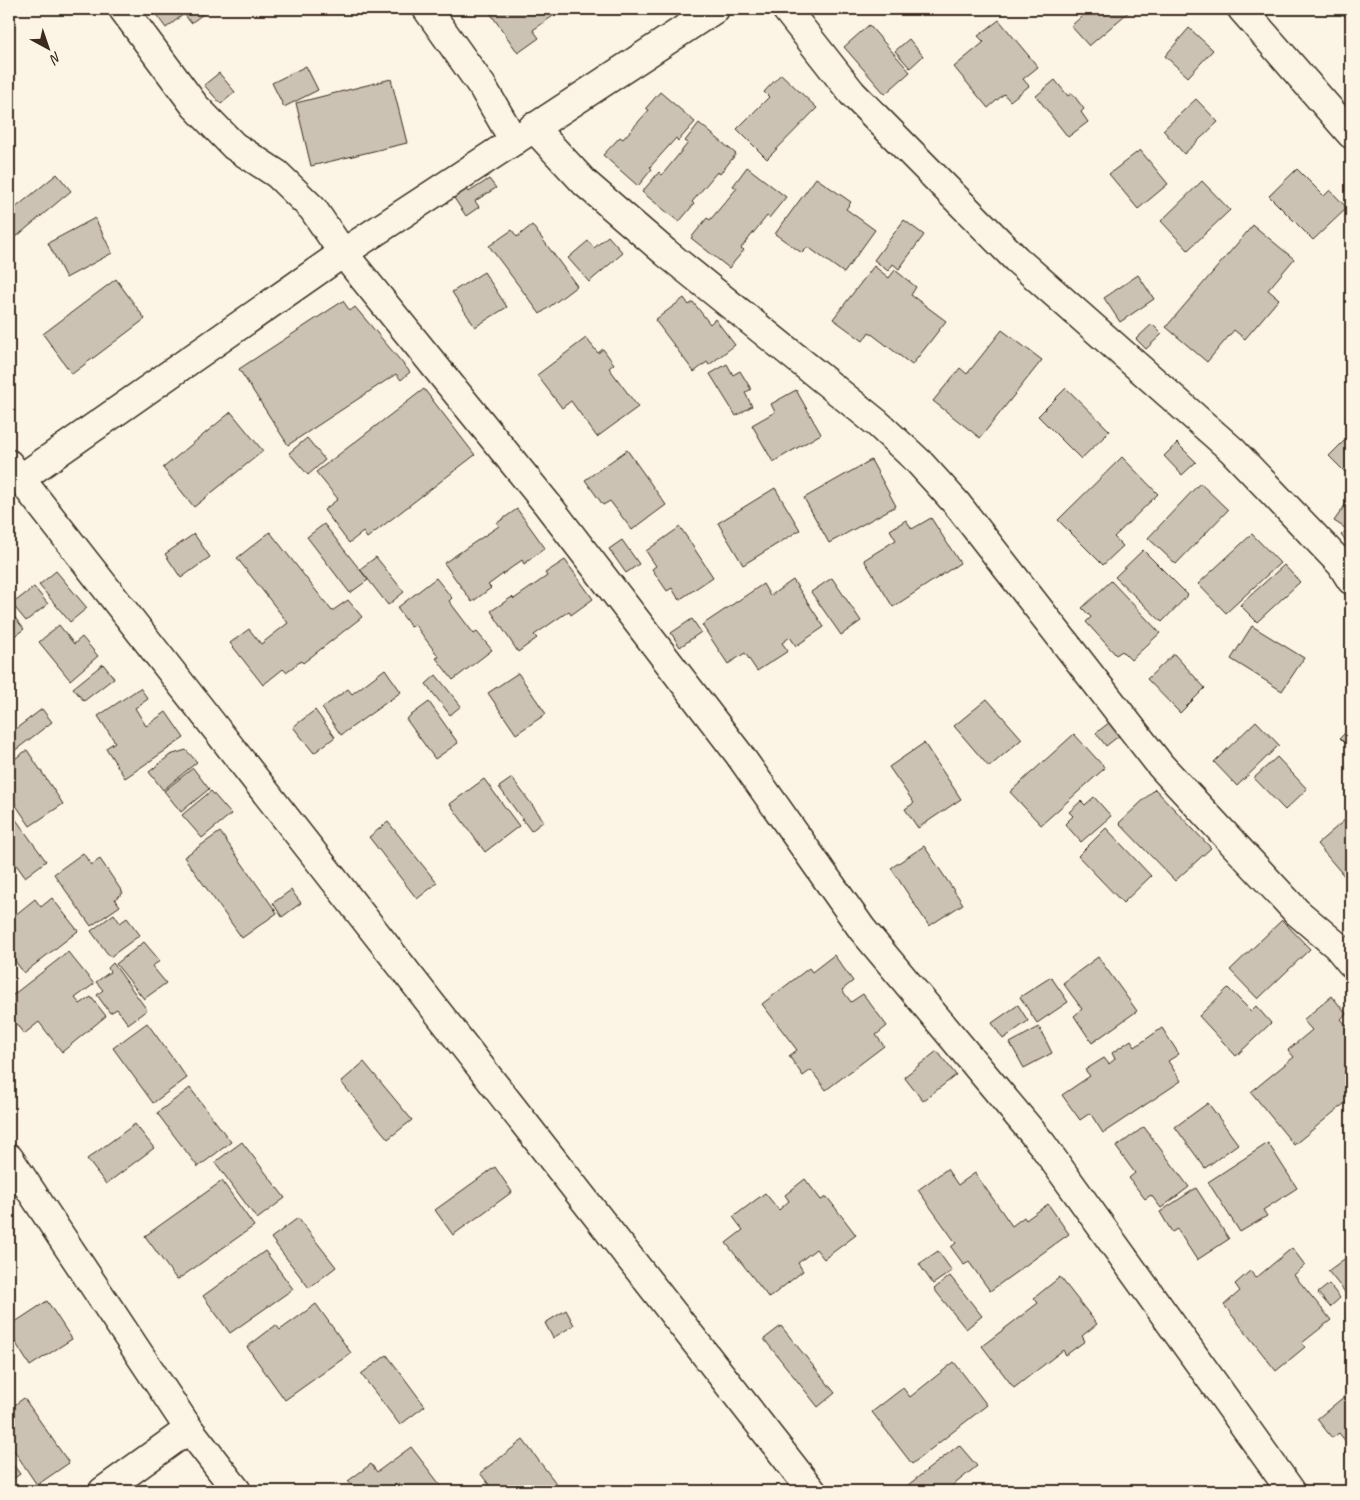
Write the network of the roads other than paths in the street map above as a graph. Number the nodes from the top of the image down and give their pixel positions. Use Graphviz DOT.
graph roads {
  1 [pos="123,9"];
  2 [pos="427,9"];
  3 [pos="715,9"];
  4 [pos="786,9"];
  5 [pos="1242,9"];
  6 [pos="523,134"];
  7 [pos="1351,134"];
  8 [pos="343,253"];
  9 [pos="14,472"];
  10 [pos="1351,580"];
  11 [pos="1351,963"];
  12 [pos="9,1158"];
  13 [pos="189,1429"];
  14 [pos="103,1491"];
  15 [pos="237,1491"];
  16 [pos="812,1491"];
  17 [pos="1291,1491"];
  1 -- 8 [label="street"];
  2 -- 6 [label="street"];
  3 -- 6 [label="street"];
  4 -- 10 [label="street"];
  5 -- 7 [label="street"];
  6 -- 8 [label="street"];
  6 -- 11 [label="street"];
  8 -- 9 [label="street"];
  8 -- 17 [label="street"];
  9 -- 16 [label="street"];
  12 -- 13 [label="street"];
  13 -- 14 [label="street"];
  13 -- 15 [label="street"];
}
